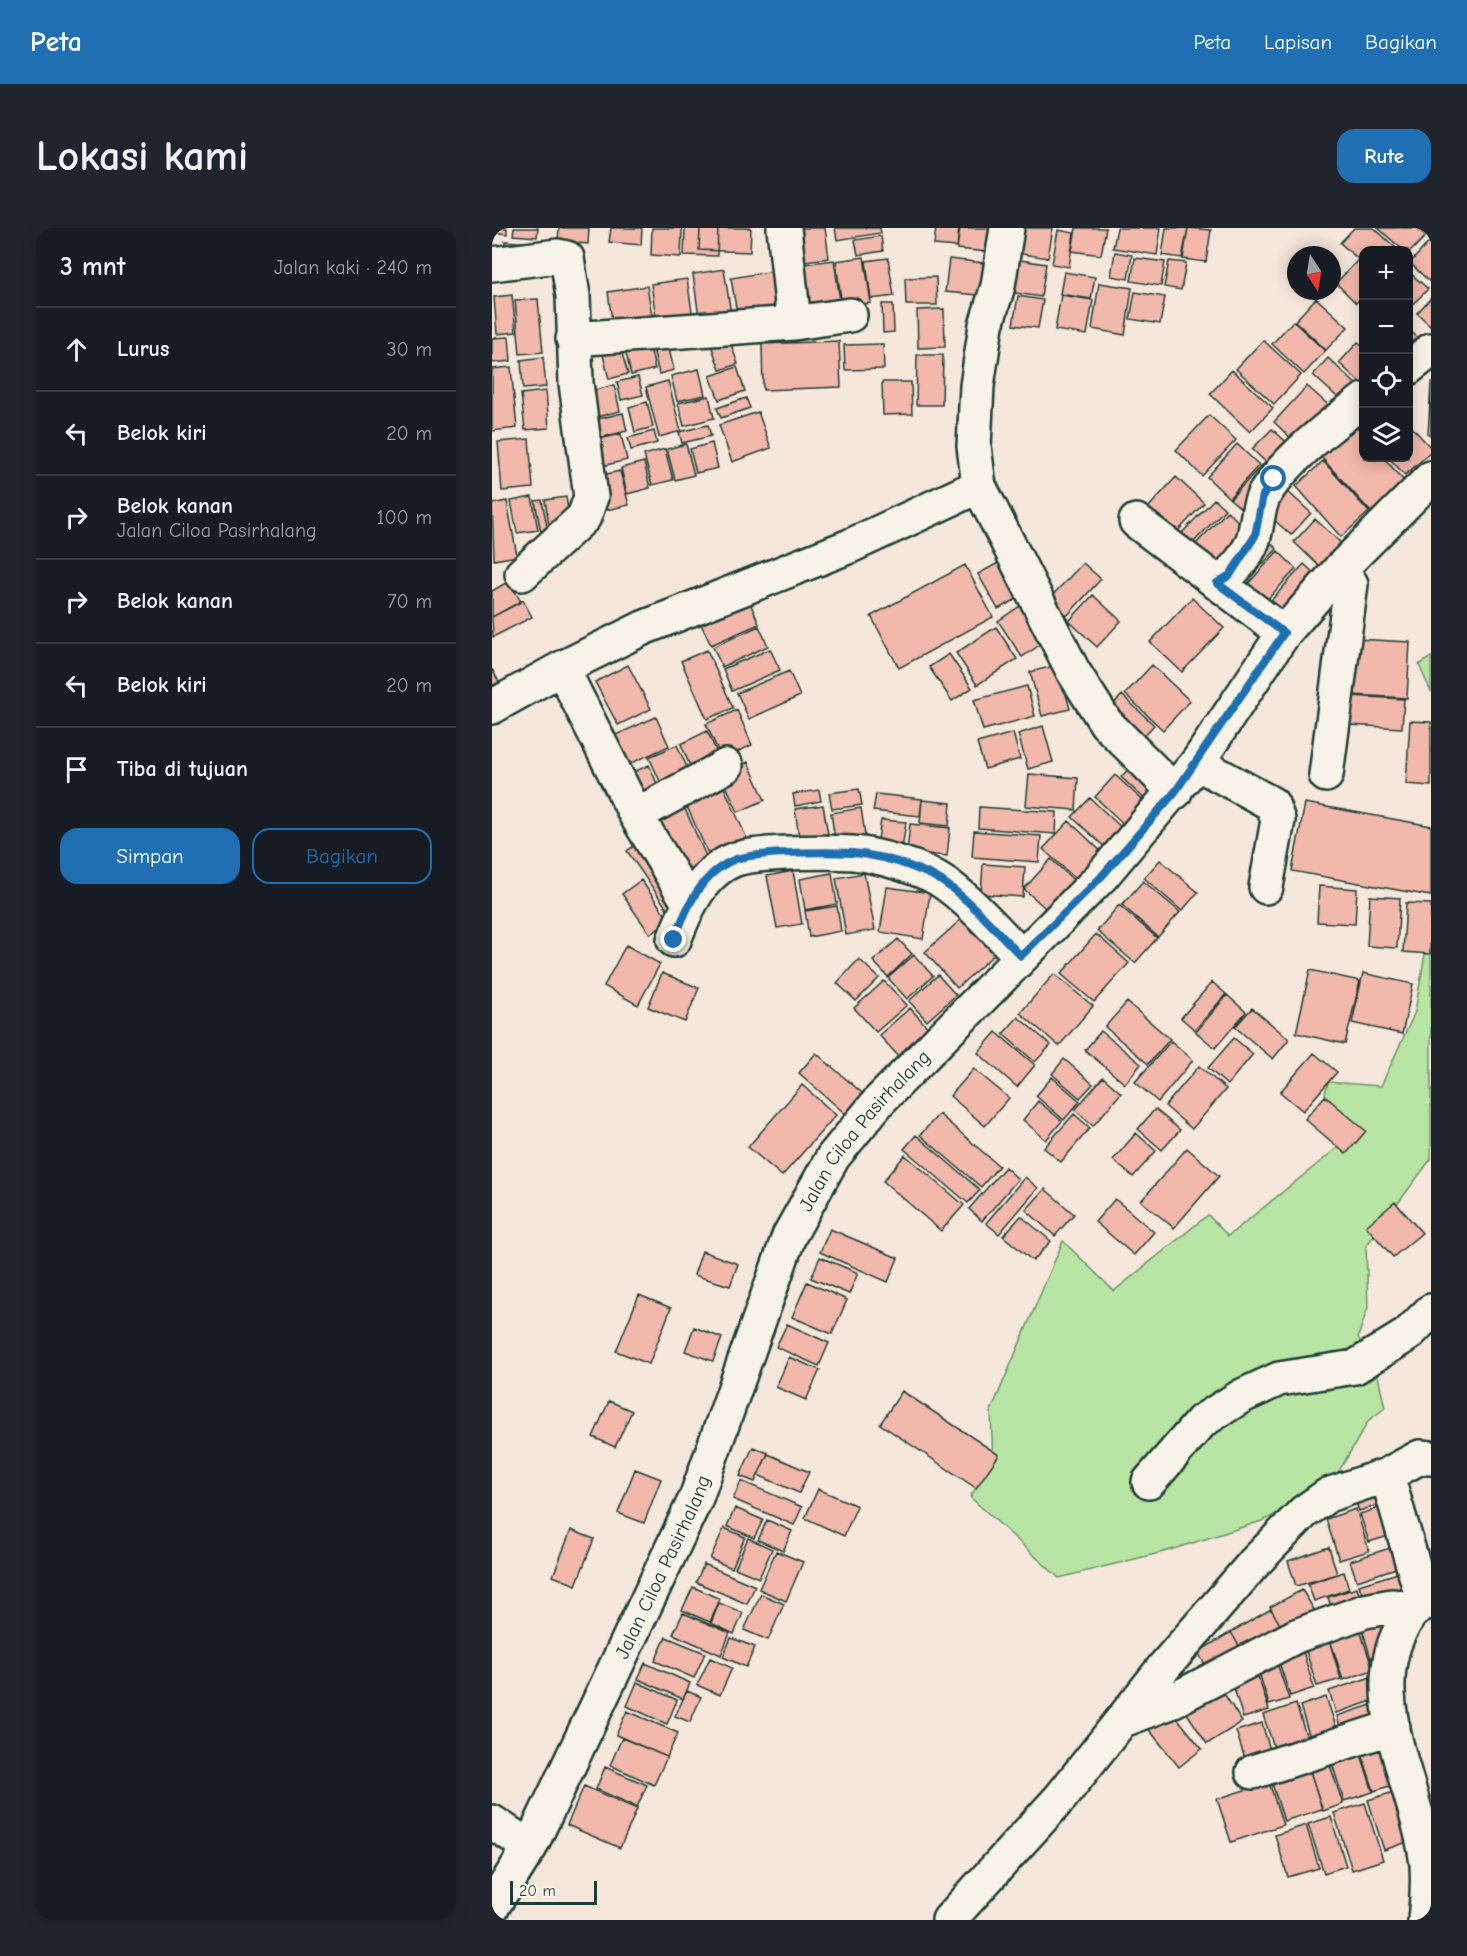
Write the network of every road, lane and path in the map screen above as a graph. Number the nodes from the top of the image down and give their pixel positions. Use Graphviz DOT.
graph roads {
  1 [pos="784,228"];
  2 [pos="1007,228"];
  3 [pos="492,264"];
  4 [pos="850,315"];
  5 [pos="794,323"];
  6 [pos="573,339"];
  7 [pos="1431,350"];
  8 [pos="1413,364"];
  9 [pos="1359,404"];
  10 [pos="1431,478"];
  11 [pos="979,486"];
  12 [pos="1136,521"];
  13 [pos="1340,569"];
  14 [pos="522,574"];
  15 [pos="1217,583"];
  16 [pos="1284,633"];
  17 [pos="562,668"];
  18 [pos="492,707"];
  19 [pos="1197,763"];
  20 [pos="726,766"];
  21 [pos="1326,775"];
  22 [pos="1175,792"];
  23 [pos="636,815"];
  24 [pos="1266,887"];
  25 [pos="689,903"];
  26 [pos="674,940"];
  27 [pos="1021,956"];
  28 [pos="1431,1311"];
  29 [pos="1431,1458"];
  30 [pos="1387,1475"];
  31 [pos="1149,1482"];
  32 [pos="1422,1605"];
  33 [pos="1123,1720"];
  34 [pos="1392,1727"];
  35 [pos="1253,1772"];
  36 [pos="492,1822"];
  37 [pos="530,1847"];
  38 [pos="492,1907"];
  39 [pos="949,1920"];
  40 [pos="1425,1920"];
  1 -- 5 [label="street"];
  2 -- 11 [label="street"];
  3 -- 6 [label="street"];
  4 -- 5 [label="street"];
  5 -- 6 [label="street"];
  6 -- 14 [label="street"];
  7 -- 8 [label="street"];
  9 -- 15 [label="street"];
  10 -- 13 [label="street, Jalan Ciloa Pasirhalang"];
  11 -- 17 [label="street"];
  11 -- 22 [label="street"];
  12 -- 15 [label="street"];
  13 -- 16 [label="street, Jalan Ciloa Pasirhalang"];
  13 -- 21 [label="street"];
  15 -- 16 [label="street"];
  16 -- 19 [label="street, Jalan Ciloa Pasirhalang"];
  17 -- 18 [label="street"];
  17 -- 23 [label="street"];
  19 -- 22 [label="street, Jalan Ciloa Pasirhalang"];
  19 -- 24 [label="street"];
  20 -- 23 [label="street"];
  22 -- 27 [label="street, Jalan Ciloa Pasirhalang"];
  23 -- 25 [label="street"];
  25 -- 26 [label="street"];
  25 -- 27 [label="street"];
  27 -- 37 [label="street, Jalan Ciloa Pasirhalang"];
  28 -- 31 [label="street"];
  29 -- 30 [label="street"];
  30 -- 32 [label="street"];
  30 -- 33 [label="street"];
  32 -- 33 [label="street"];
  32 -- 34 [label="street"];
  33 -- 39 [label="street"];
  34 -- 35 [label="street"];
  34 -- 40 [label="street"];
  36 -- 37 [label="street"];
  37 -- 38 [label="street, Jalan Ciloa Pasirhalang"];
}
